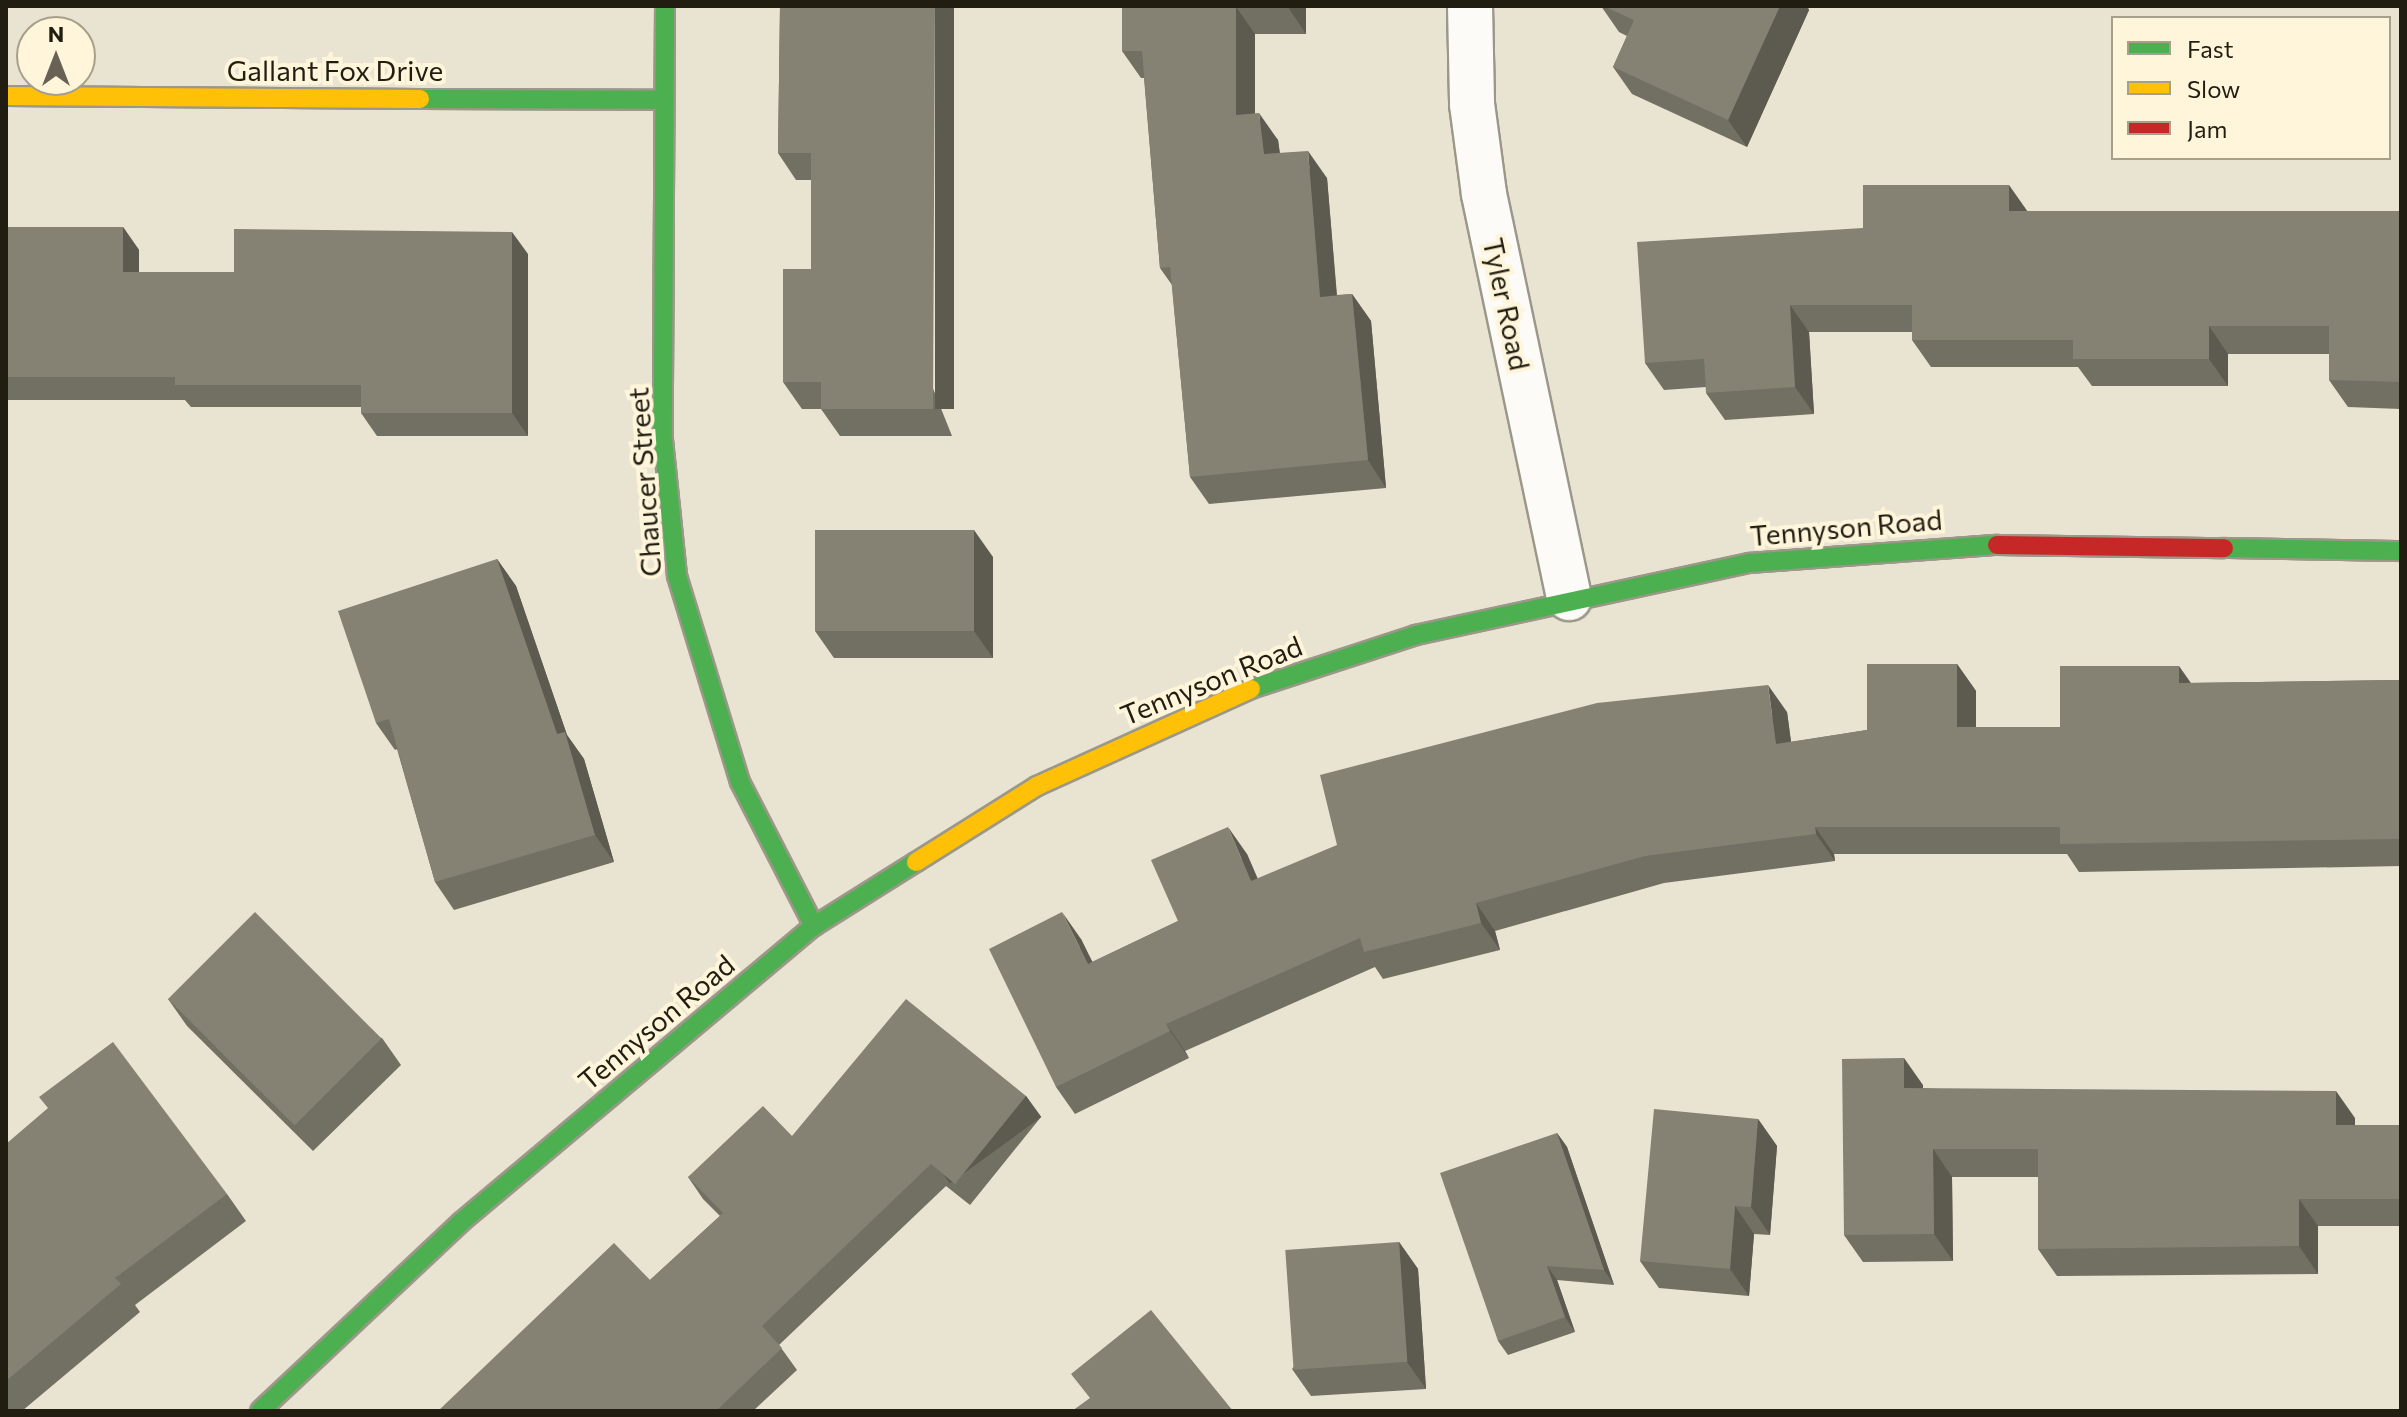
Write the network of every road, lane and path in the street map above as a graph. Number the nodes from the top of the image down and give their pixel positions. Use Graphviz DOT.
graph roads {
  1 [pos="665,6"];
  2 [pos="1470,6"];
  3 [pos="6,96"];
  4 [pos="664,100"];
  5 [pos="2401,551"];
  6 [pos="1569,598"];
  7 [pos="814,926"];
  8 [pos="260,1411"];
  1 -- 4 [label="street, Chaucer Street"];
  2 -- 6 [label="street, Tyler Road"];
  3 -- 4 [label="street, Gallant Fox Drive"];
  4 -- 7 [label="street, Chaucer Street"];
  5 -- 6 [label="street, Tennyson Road"];
  6 -- 7 [label="street, Tennyson Road"];
  7 -- 8 [label="street, Tennyson Road"];
}
